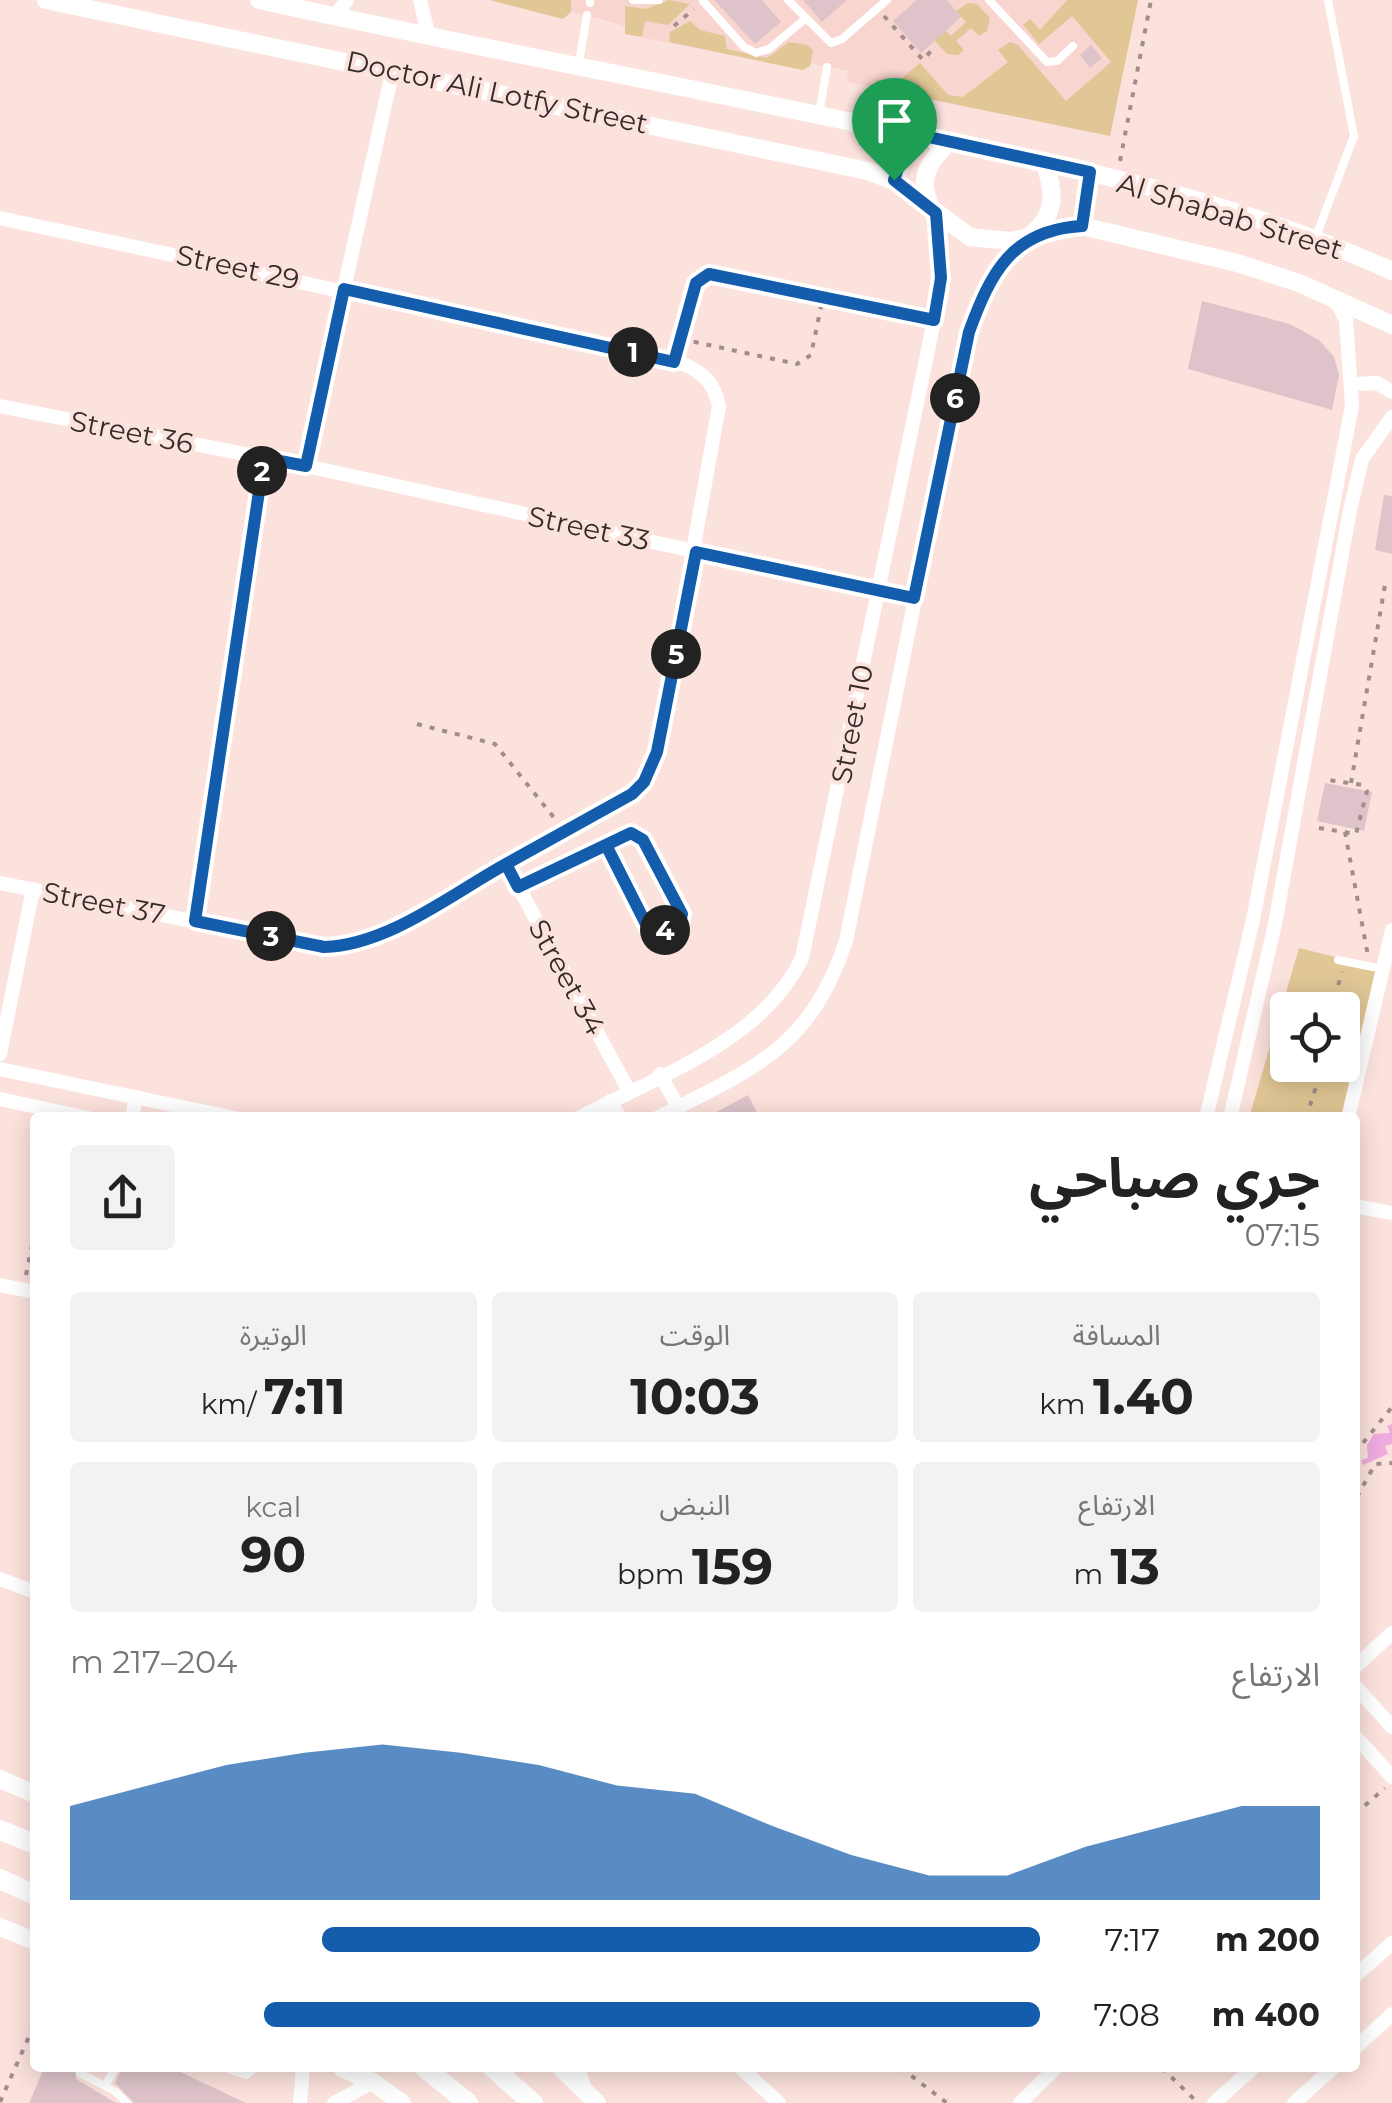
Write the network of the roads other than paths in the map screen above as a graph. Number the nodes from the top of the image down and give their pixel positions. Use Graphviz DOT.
graph roads {
  1 [pos="46,0"];
  2 [pos="258,0"];
  3 [pos="347,0"];
  4 [pos="420,0"];
  5 [pos="633,0"];
  6 [pos="658,0"];
  7 [pos="703,0"];
  8 [pos="788,0"];
  9 [pos="887,0"];
  10 [pos="989,0"];
  11 [pos="1328,0"];
  12 [pos="113,7"];
  13 [pos="587,15"];
  14 [pos="334,16"];
  15 [pos="805,19"];
  16 [pos="428,34"];
  17 [pos="1073,46"];
  18 [pos="579,64"];
  19 [pos="827,66"];
  20 [pos="392,68"];
  21 [pos="819,115"];
  22 [pos="950,141"];
  23 [pos="1044,160"];
  24 [pos="936,213"];
  25 [pos="0,218"];
  26 [pos="1031,235"];
  27 [pos="1315,239"];
  28 [pos="1392,271"];
  29 [pos="344,289"];
  30 [pos="1335,299"];
  31 [pos="1392,325"];
  32 [pos="1354,384"];
  33 [pos="1392,392"];
  34 [pos="0,406"];
  35 [pos="1392,417"];
  36 [pos="264,458"];
  37 [pos="1332,506"];
  38 [pos="1350,510"];
  39 [pos="696,552"];
  40 [pos="879,591"];
  41 [pos="914,598"];
  42 [pos="606,845"];
  43 [pos="506,864"];
  44 [pos="0,883"];
  45 [pos="518,887"];
  46 [pos="34,889"];
  47 [pos="1253,920"];
  48 [pos="195,921"];
  49 [pos="1275,924"];
  50 [pos="1392,930"];
  51 [pos="1341,961"];
  52 [pos="1376,968"];
  53 [pos="0,1054"];
  54 [pos="0,1069"];
  55 [pos="660,1074"];
  56 [pos="629,1091"];
  57 [pos="136,1097"];
  58 [pos="0,1099"];
  59 [pos="610,1101"];
  60 [pos="678,1107"];
  61 [pos="60,1112"];
  62 [pos="133,1112"];
  63 [pos="207,1112"];
  64 [pos="590,1112"];
  65 [pos="616,1112"];
  66 [pos="668,1112"];
  67 [pos="1207,1112"];
  68 [pos="1231,1112"];
  69 [pos="1349,1112"];
  70 [pos="1360,1207"];
  71 [pos="1392,1214"];
  72 [pos="0,1285"];
  73 [pos="29,1291"];
  74 [pos="0,1579"];
  75 [pos="30,1587"];
  76 [pos="1392,1633"];
  77 [pos="1360,1662"];
  78 [pos="1360,1692"];
  79 [pos="1392,1727"];
  80 [pos="1360,1742"];
  81 [pos="1392,1779"];
  82 [pos="0,1780"];
  83 [pos="30,1792"];
  84 [pos="2,1838"];
  85 [pos="30,1843"];
  86 [pos="0,1880"];
  87 [pos="30,1892"];
  88 [pos="0,1927"];
  89 [pos="30,1940"];
  90 [pos="1392,1943"];
  91 [pos="1360,1972"];
  92 [pos="1392,2014"];
  93 [pos="1360,2043"];
  94 [pos="114,2072"];
  95 [pos="303,2072"];
  96 [pos="351,2072"];
  97 [pos="430,2072"];
  98 [pos="497,2072"];
  99 [pos="564,2072"];
  100 [pos="580,2072"];
  101 [pos="745,2072"];
  102 [pos="1052,2072"];
  103 [pos="1249,2072"];
  104 [pos="1329,2072"];
  105 [pos="80,2073"];
  106 [pos="373,2082"];
  107 [pos="106,2086"];
  108 [pos="592,2098"];
  109 [pos="127,2103"];
  110 [pos="300,2103"];
  111 [pos="334,2103"];
  112 [pos="402,2103"];
  113 [pos="468,2103"];
  114 [pos="532,2103"];
  115 [pos="779,2103"];
  116 [pos="1020,2103"];
  117 [pos="1214,2103"];
  118 [pos="1294,2103"];
  1 -- 12 [label="street, Doctor Ali Lotfy Street"];
  2 -- 14 [label="street, Doctor Ali Lotfy Street"];
  3 -- 14 [label="street"];
  4 -- 16 [label="street"];
  5 -- 6 [label="lane"];
  7 -- 15 [label="lane"];
  8 -- 15 [label="lane"];
  9 -- 15 [label="lane"];
  10 -- 17 [label="lane"];
  11 -- 27 [label="lane"];
  12 -- 20 [label="street, Doctor Ali Lotfy Street"];
  13 -- 18 [label="lane"];
  14 -- 16 [label="street, Doctor Ali Lotfy Street"];
  16 -- 18 [label="street, Doctor Ali Lotfy Street"];
  18 -- 21 [label="street, Doctor Ali Lotfy Street"];
  19 -- 21 [label="lane"];
  20 -- 24 [label="street, Doctor Ali Lotfy Street"];
  20 -- 29 [label="street"];
  21 -- 22 [label="street, Doctor Ali Lotfy Street"];
  22 -- 23 [label="street, Al Shabab Street"];
  22 -- 24 [label="street"];
  23 -- 26 [label="street"];
  23 -- 27 [label="street, Al Shabab Street"];
  24 -- 26 [label="street, Al Shabab Street"];
  24 -- 40 [label="street, Street 10"];
  25 -- 29 [label="street, Street 29"];
  26 -- 30 [label="street, Al Shabab Street"];
  26 -- 41 [label="street, Street 10"];
  27 -- 28 [label="street, Al Shabab Street"];
  29 -- 39 [label="street, Street 29"];
  30 -- 31 [label="street, Al Shabab Street"];
  30 -- 32 [label="street"];
  32 -- 33 [label="street"];
  32 -- 37 [label="street"];
  34 -- 36 [label="street, Street 36"];
  35 -- 38 [label="street"];
  36 -- 39 [label="street, Street 33"];
  36 -- 48 [label="street"];
  37 -- 38 [label="street"];
  37 -- 47 [label="street"];
  38 -- 49 [label="street"];
  39 -- 40 [label="street, Street 33"];
  39 -- 43 [label="street, Street 37"];
  40 -- 41 [label="street, Street 33"];
  40 -- 55 [label="street, Street 10"];
  41 -- 60 [label="street, Street 10"];
  42 -- 42 [label="lane"];
  42 -- 45 [label="lane"];
  43 -- 45 [label="street, Street 34"];
  43 -- 48 [label="street, Street 37"];
  44 -- 46 [label="street, Street 37"];
  45 -- 56 [label="street, Street 34"];
  46 -- 48 [label="street, Street 37"];
  46 -- 53 [label="street"];
  47 -- 49 [label="street"];
  47 -- 67 [label="street"];
  49 -- 68 [label="street"];
  50 -- 52 [label="street"];
  51 -- 52 [label="lane"];
  52 -- 69 [label="street"];
  54 -- 57 [label="street"];
  55 -- 56 [label="street, Street 10"];
  55 -- 60 [label="street"];
  56 -- 59 [label="street, Street 10"];
  57 -- 62 [label="street"];
  57 -- 63 [label="street"];
  58 -- 61 [label="street"];
  59 -- 64 [label="street, Street 10"];
  59 -- 65 [label="street"];
  60 -- 66 [label="street, Street 10"];
  70 -- 71 [label="street"];
  72 -- 73 [label="street"];
  74 -- 75 [label="street"];
  76 -- 77 [label="street"];
  78 -- 79 [label="street"];
  80 -- 81 [label="street"];
  82 -- 83 [label="street"];
  84 -- 85 [label="main road"];
  86 -- 87 [label="main road"];
  88 -- 89 [label="street"];
  90 -- 91 [label="street"];
  92 -- 93 [label="street"];
  94 -- 107 [label="lane"];
  95 -- 110 [label="street"];
  96 -- 106 [label="street"];
  97 -- 113 [label="main road"];
  98 -- 114 [label="main road"];
  99 -- 108 [label="street"];
  100 -- 108 [label="street"];
  101 -- 115 [label="street"];
  102 -- 116 [label="street"];
  103 -- 117 [label="street"];
  104 -- 118 [label="street"];
  105 -- 107 [label="lane"];
  106 -- 111 [label="street"];
  106 -- 112 [label="street"];
  107 -- 109 [label="lane"];
}
